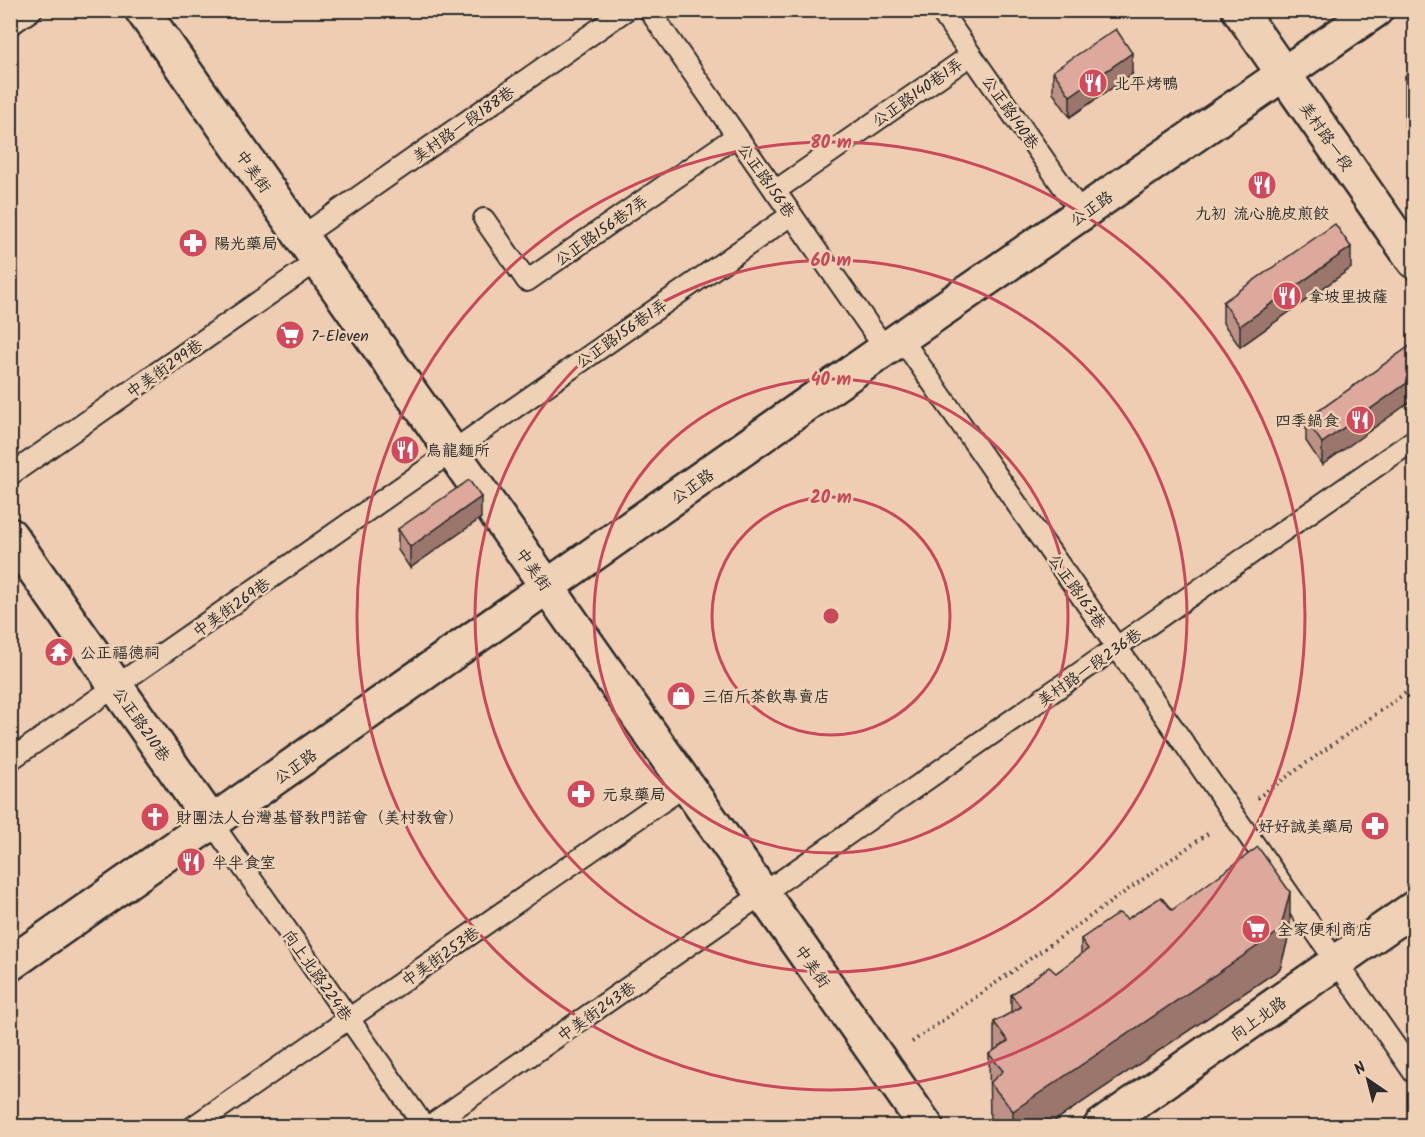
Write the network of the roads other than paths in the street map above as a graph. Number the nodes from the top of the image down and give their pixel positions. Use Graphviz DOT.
graph roads {
  1 [pos="32,10"];
  2 [pos="142,10"];
  3 [pos="626,10"];
  4 [pos="649,10"];
  5 [pos="940,10"];
  6 [pos="1239,10"];
  7 [pos="1376,10"];
  8 [pos="10,25"];
  9 [pos="971,55"];
  10 [pos="1284,74"];
  11 [pos="736,135"];
  12 [pos="775,191"];
  13 [pos="791,214"];
  14 [pos="1082,214"];
  15 [pos="484,219"];
  16 [pos="309,249"];
  17 [pos="1414,261"];
  18 [pos="893,344"];
  19 [pos="1414,440"];
  20 [pos="452,452"];
  21 [pos="10,475"];
  22 [pos="10,535"];
  23 [pos="548,588"];
  24 [pos="1117,647"];
  25 [pos="116,687"];
  26 [pos="10,760"];
  27 [pos="686,785"];
  28 [pos="212,823"];
  29 [pos="763,895"];
  30 [pos="1414,908"];
  31 [pos="1338,963"];
  32 [pos="10,964"];
  33 [pos="348,1019"];
  34 [pos="1414,1073"];
  35 [pos="194,1126"];
  36 [pos="424,1126"];
  37 [pos="429,1126"];
  38 [pos="926,1126"];
  39 [pos="1101,1126"];
  1 -- 8 [label="lane"];
  2 -- 16 [label="street, 中美街"];
  3 -- 16 [label="lane, 美村路一段188巷"];
  4 -- 11 [label="lane, 公正路156巷"];
  5 -- 9 [label="lane, 公正路140巷"];
  6 -- 10 [label="street, 美村路一段"];
  7 -- 10 [label="street, 公正路"];
  9 -- 12 [label="lane, 公正路140巷1弄"];
  9 -- 14 [label="lane, 公正路140巷"];
  10 -- 14 [label="street, 公正路"];
  10 -- 17 [label="street, 美村路一段"];
  11 -- 12 [label="lane, 公正路156巷"];
  11 -- 15 [label="lane, 公正路156巷7弄"];
  12 -- 13 [label="lane, 公正路156巷"];
  13 -- 18 [label="lane, 公正路156巷"];
  13 -- 20 [label="lane, 公正路156巷1弄"];
  14 -- 18 [label="street, 公正路"];
  16 -- 20 [label="street, 中美街"];
  16 -- 21 [label="lane, 中美街299巷"];
  18 -- 23 [label="street, 公正路"];
  18 -- 24 [label="lane, 公正路163巷"];
  19 -- 24 [label="lane, 美村路一段236巷"];
  20 -- 23 [label="street, 中美街"];
  20 -- 25 [label="lane, 中美街269巷"];
  22 -- 25 [label="street, 公正路210巷"];
  23 -- 27 [label="street, 中美街"];
  23 -- 28 [label="street, 公正路"];
  24 -- 29 [label="lane, 美村路一段236巷"];
  24 -- 31 [label="lane, 公正路163巷"];
  25 -- 26 [label="lane, 中美街269巷"];
  25 -- 28 [label="street, 公正路210巷"];
  27 -- 29 [label="street, 中美街"];
  27 -- 33 [label="lane, 中美街253巷"];
  28 -- 32 [label="street, 公正路"];
  28 -- 33 [label="lane, 向上北路224巷"];
  29 -- 37 [label="lane, 中美街243巷"];
  29 -- 38 [label="street, 中美街"];
  30 -- 31 [label="street, 向上北路"];
  31 -- 34 [label="lane, 公正路163巷"];
  31 -- 39 [label="street, 向上北路"];
  33 -- 35 [label="lane, 中美街253巷"];
  33 -- 36 [label="lane, 向上北路224巷"];
}
